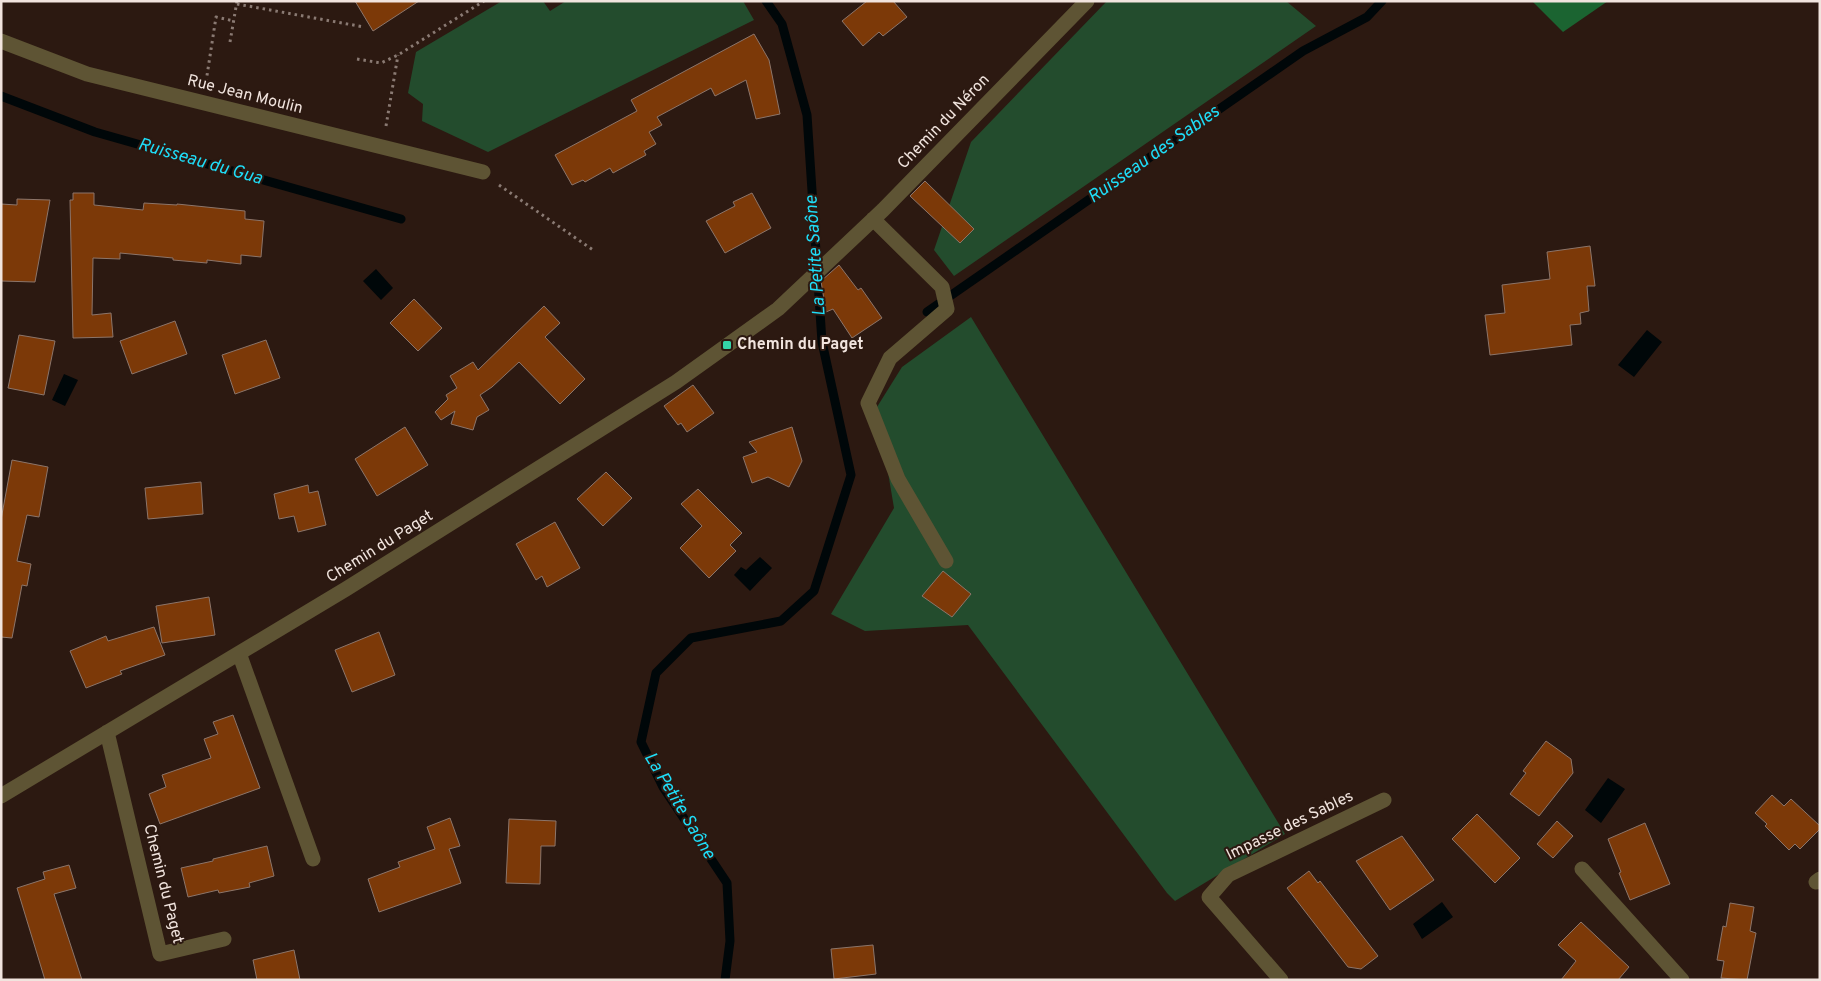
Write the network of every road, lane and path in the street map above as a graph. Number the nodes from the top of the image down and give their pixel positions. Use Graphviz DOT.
graph roads {
  1 [pos="484,1"];
  2 [pos="1087,1"];
  3 [pos="237,3"];
  4 [pos="234,21"];
  5 [pos="364,27"];
  6 [pos="1,41"];
  7 [pos="230,42"];
  8 [pos="398,55"];
  9 [pos="357,58"];
  10 [pos="202,102"];
  11 [pos="382,147"];
  12 [pos="483,172"];
  13 [pos="873,219"];
  14 [pos="593,250"];
  15 [pos="824,265"];
  16 [pos="946,561"];
  17 [pos="239,653"];
  18 [pos="107,732"];
  19 [pos="1,796"];
  20 [pos="1384,800"];
  21 [pos="313,859"];
  22 [pos="1582,869"];
  23 [pos="224,940"];
  24 [pos="1282,980"];
  25 [pos="1682,980"];
  1 -- 8 [label="path"];
  2 -- 13 [label="street, Chemin du Néron"];
  3 -- 4 [label="path"];
  3 -- 5 [label="path"];
  4 -- 7 [label="path"];
  4 -- 10 [label="path"];
  6 -- 10 [label="street, Rue Jean Moulin"];
  8 -- 9 [label="path"];
  8 -- 11 [label="path"];
  10 -- 11 [label="street, Rue Jean Moulin"];
  11 -- 12 [label="street, Rue Jean Moulin"];
  12 -- 14 [label="path"];
  13 -- 15 [label="street, Chemin du Néron"];
  13 -- 16 [label="street"];
  15 -- 17 [label="street, Chemin du Paget"];
  17 -- 18 [label="street, Chemin du Paget"];
  17 -- 21 [label="street"];
  18 -- 19 [label="street, Chemin du Paget"];
  18 -- 23 [label="street, Chemin du Paget"];
  20 -- 24 [label="street, Impasse des Sables"];
  22 -- 25 [label="street"];
}
